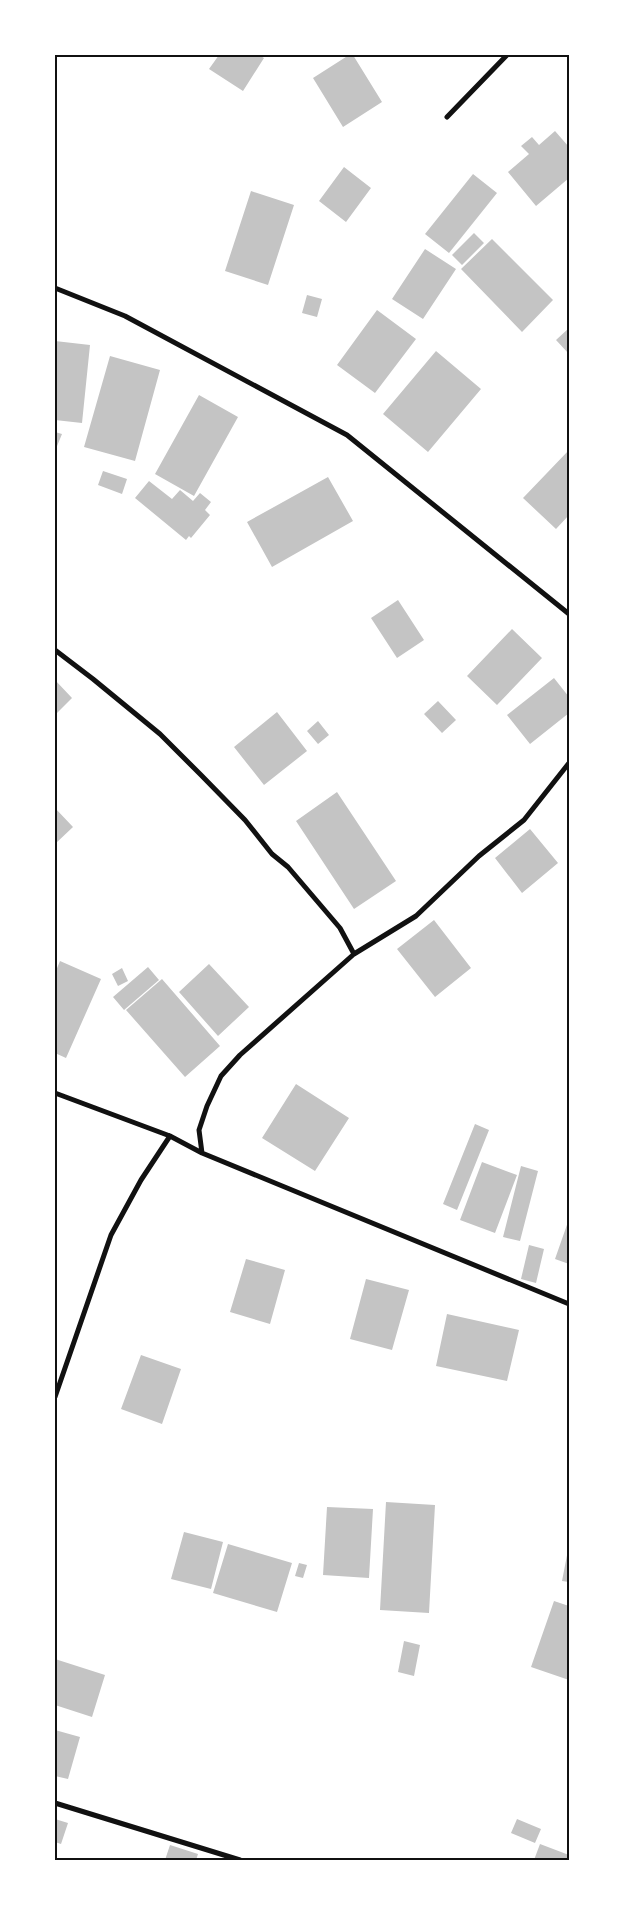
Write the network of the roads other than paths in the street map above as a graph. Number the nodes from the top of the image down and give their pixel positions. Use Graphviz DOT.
graph roads {
  1 [pos="507,55"];
  2 [pos="447,117"];
  3 [pos="55,288"];
  4 [pos="569,614"];
  5 [pos="55,650"];
  6 [pos="569,763"];
  7 [pos="354,954"];
  8 [pos="55,1093"];
  9 [pos="170,1136"];
  10 [pos="202,1153"];
  11 [pos="569,1304"];
  12 [pos="55,1397"];
  13 [pos="55,1803"];
  14 [pos="230,1858"];
  15 [pos="240,1860"];
  1 -- 2 [label="street"];
  3 -- 4 [label="street"];
  5 -- 7 [label="street"];
  6 -- 7 [label="street"];
  7 -- 10 [label="street"];
  8 -- 9 [label="street"];
  9 -- 10 [label="street"];
  9 -- 12 [label="street"];
  10 -- 11 [label="street"];
  13 -- 14 [label="street"];
  14 -- 15 [label="street"];
}
